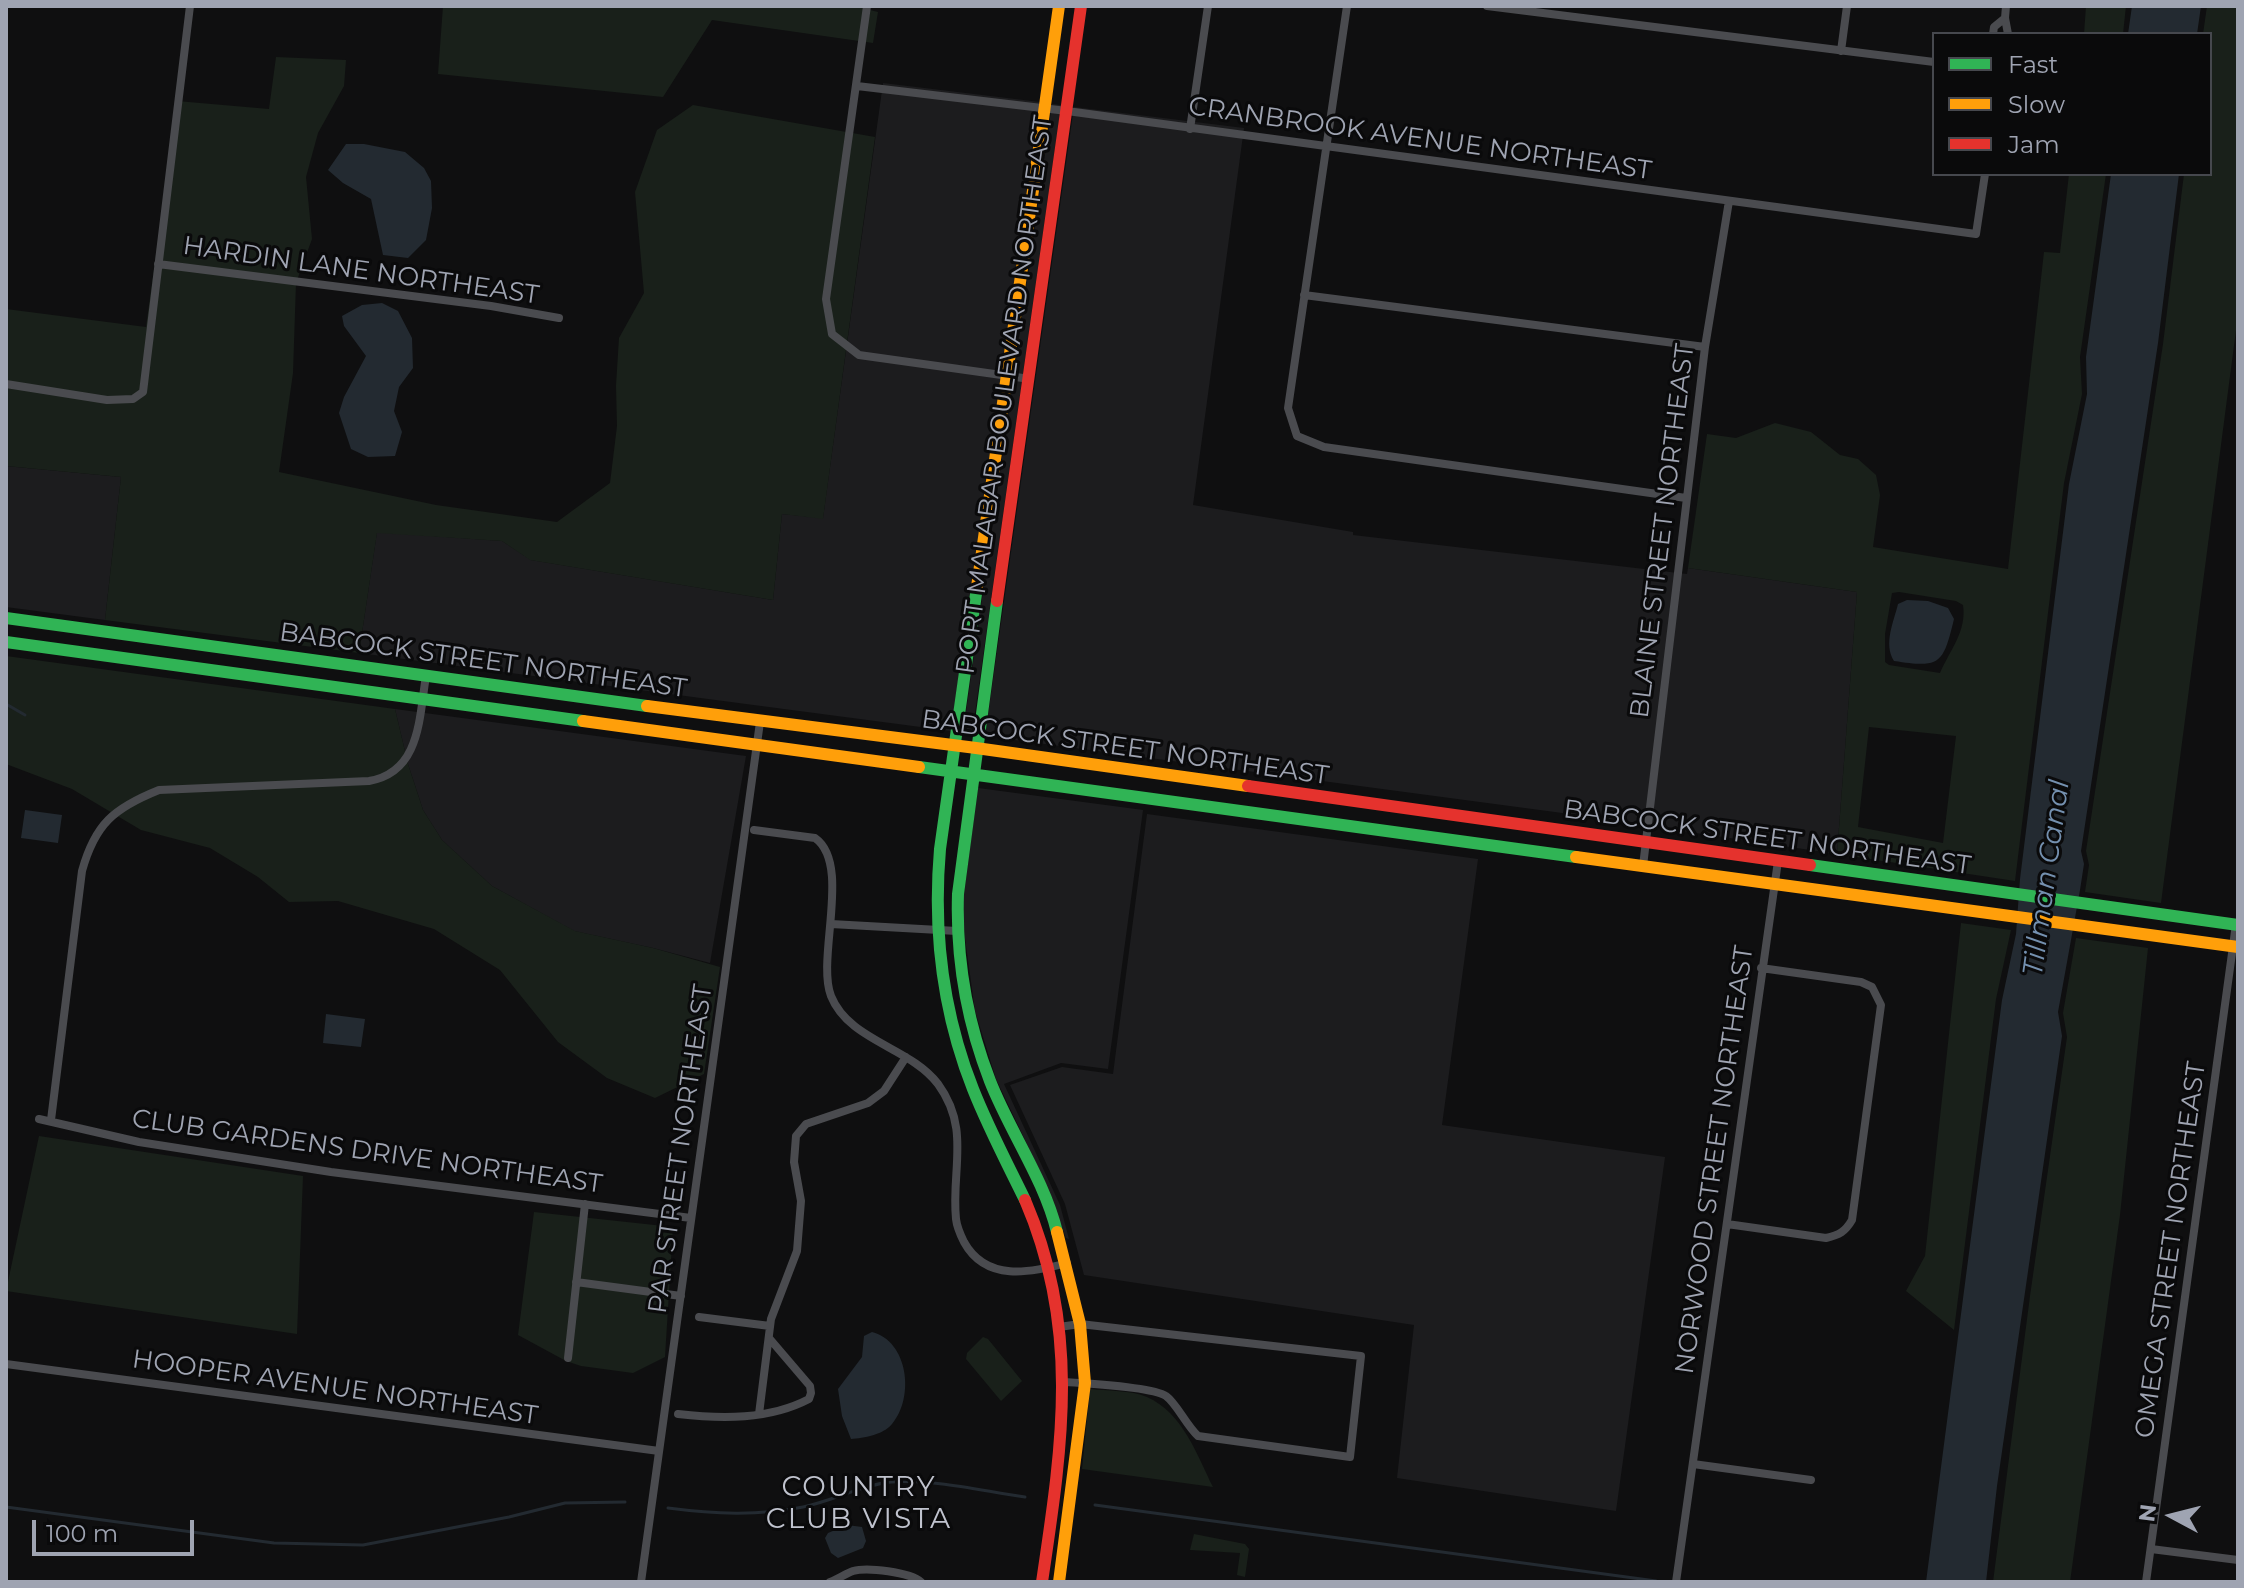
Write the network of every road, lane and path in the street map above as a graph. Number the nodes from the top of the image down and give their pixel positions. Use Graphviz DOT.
graph roads {
  1 [pos="190,6"];
  2 [pos="867,6"];
  3 [pos="1059,6"];
  4 [pos="1081,6"];
  5 [pos="1208,6"];
  6 [pos="1347,6"];
  7 [pos="1487,6"];
  8 [pos="1847,6"];
  9 [pos="2006,6"];
  10 [pos="2005,18"];
  11 [pos="1993,32"];
  12 [pos="2008,32"];
  13 [pos="1841,51"];
  14 [pos="1932,62"];
  15 [pos="857,86"];
  16 [pos="1045,108"];
  17 [pos="1067,111"];
  18 [pos="1190,129"];
  19 [pos="1325,147"];
  20 [pos="1985,176"];
  21 [pos="1729,201"];
  22 [pos="158,264"];
  23 [pos="1304,295"];
  24 [pos="559,318"];
  25 [pos="1705,347"];
  26 [pos="1007,375"];
  27 [pos="1030,379"];
  28 [pos="6,384"];
  29 [pos="1686,498"];
  30 [pos="6,618"];
  31 [pos="169,640"];
  32 [pos="6,642"];
  33 [pos="166,665"];
  34 [pos="426,676"];
  35 [pos="422,700"];
  36 [pos="760,722"];
  37 [pos="757,744"];
  38 [pos="955,745"];
  39 [pos="976,748"];
  40 [pos="951,770"];
  41 [pos="973,773"];
  42 [pos="754,830"];
  43 [pos="1645,843"];
  44 [pos="1778,861"];
  45 [pos="1643,866"];
  46 [pos="1937,883"];
  47 [pos="1775,884"];
  48 [pos="1933,906"];
  49 [pos="831,924"];
  50 [pos="2237,924"];
  51 [pos="957,931"];
  52 [pos="939,932"];
  53 [pos="2236,947"];
  54 [pos="1761,968"];
  55 [pos="906,1057"];
  56 [pos="39,1119"];
  57 [pos="51,1120"];
  58 [pos="585,1204"];
  59 [pos="691,1218"];
  60 [pos="1727,1224"];
  61 [pos="1067,1263"];
  62 [pos="1049,1268"];
  63 [pos="576,1282"];
  64 [pos="681,1296"];
  65 [pos="699,1317"];
  66 [pos="1080,1324"];
  67 [pos="770,1326"];
  68 [pos="1059,1327"];
  69 [pos="769,1338"];
  70 [pos="568,1358"];
  71 [pos="6,1364"];
  72 [pos="1064,1382"];
  73 [pos="1085,1383"];
  74 [pos="678,1414"];
  75 [pos="759,1414"];
  76 [pos="659,1451"];
  77 [pos="1693,1464"];
  78 [pos="1811,1480"];
  79 [pos="2151,1549"];
  80 [pos="2238,1560"];
  81 [pos="641,1582"];
  82 [pos="830,1582"];
  83 [pos="921,1582"];
  84 [pos="1042,1582"];
  85 [pos="1059,1582"];
  86 [pos="1676,1582"];
  87 [pos="2146,1582"];
  1 -- 22 [label="street, HARDIN LANE NORTHEAST"];
  2 -- 15 [label="street"];
  3 -- 16 [label="main road, PORT MALABAR BOULEVARD NORTHEAST"];
  4 -- 17 [label="main road, PORT MALABAR BOULEVARD NORTHEAST"];
  5 -- 18 [label="street"];
  6 -- 19 [label="street"];
  7 -- 13 [label="street"];
  8 -- 13 [label="street"];
  9 -- 10 [label="street"];
  10 -- 11 [label="street"];
  10 -- 12 [label="street"];
  13 -- 14 [label="street"];
  15 -- 16 [label="street, CRANBROOK AVENUE NORTHEAST"];
  15 -- 26 [label="street"];
  16 -- 17 [label="street, CRANBROOK AVENUE NORTHEAST"];
  16 -- 26 [label="main road, PORT MALABAR BOULEVARD NORTHEAST"];
  17 -- 18 [label="street, CRANBROOK AVENUE NORTHEAST"];
  17 -- 27 [label="main road, PORT MALABAR BOULEVARD NORTHEAST"];
  18 -- 19 [label="street, CRANBROOK AVENUE NORTHEAST"];
  19 -- 21 [label="street, CRANBROOK AVENUE NORTHEAST"];
  19 -- 23 [label="street"];
  20 -- 21 [label="street, CRANBROOK AVENUE NORTHEAST"];
  21 -- 25 [label="street, BLAINE STREET NORTHEAST"];
  22 -- 24 [label="street, HARDIN LANE NORTHEAST"];
  22 -- 28 [label="street, HARDIN LANE NORTHEAST"];
  23 -- 25 [label="street"];
  23 -- 29 [label="street"];
  25 -- 29 [label="street, BLAINE STREET NORTHEAST"];
  26 -- 27 [label="street"];
  26 -- 38 [label="main road, PORT MALABAR BOULEVARD NORTHEAST"];
  27 -- 39 [label="main road, PORT MALABAR BOULEVARD NORTHEAST"];
  29 -- 43 [label="street, BLAINE STREET NORTHEAST"];
  30 -- 31 [label="main road, BABCOCK STREET NORTHEAST"];
  31 -- 33 [label="main road"];
  31 -- 34 [label="main road, BABCOCK STREET NORTHEAST"];
  32 -- 33 [label="main road, BABCOCK STREET NORTHEAST"];
  33 -- 35 [label="main road, BABCOCK STREET NORTHEAST"];
  34 -- 35 [label="street"];
  34 -- 36 [label="main road, BABCOCK STREET NORTHEAST"];
  35 -- 37 [label="main road, BABCOCK STREET NORTHEAST"];
  35 -- 57 [label="street"];
  36 -- 37 [label="street, PAR STREET NORTHEAST"];
  36 -- 38 [label="main road, BABCOCK STREET NORTHEAST"];
  37 -- 40 [label="main road, BABCOCK STREET NORTHEAST"];
  37 -- 59 [label="street, PAR STREET NORTHEAST"];
  38 -- 39 [label="main road, BABCOCK STREET NORTHEAST"];
  38 -- 40 [label="main road, PORT MALABAR BOULEVARD NORTHEAST"];
  39 -- 41 [label="main road, PORT MALABAR BOULEVARD NORTHEAST"];
  39 -- 43 [label="main road, BABCOCK STREET NORTHEAST"];
  40 -- 41 [label="main road, BABCOCK STREET NORTHEAST"];
  40 -- 52 [label="main road, PORT MALABAR BOULEVARD NORTHEAST"];
  41 -- 45 [label="main road, BABCOCK STREET NORTHEAST"];
  41 -- 51 [label="main road, PORT MALABAR BOULEVARD NORTHEAST"];
  42 -- 49 [label="street"];
  43 -- 44 [label="main road, BABCOCK STREET NORTHEAST"];
  43 -- 45 [label="street, BLAINE STREET NORTHEAST"];
  44 -- 46 [label="main road, BABCOCK STREET NORTHEAST"];
  44 -- 47 [label="street, NORWOOD STREET NORTHEAST"];
  45 -- 47 [label="main road, BABCOCK STREET NORTHEAST"];
  46 -- 48 [label="main road"];
  46 -- 50 [label="main road, BABCOCK STREET NORTHEAST"];
  47 -- 48 [label="main road, BABCOCK STREET NORTHEAST"];
  47 -- 54 [label="street, NORWOOD STREET NORTHEAST"];
  48 -- 53 [label="main road, BABCOCK STREET NORTHEAST"];
  49 -- 52 [label="street"];
  49 -- 55 [label="street"];
  50 -- 53 [label="street, OMEGA STREET NORTHEAST"];
  51 -- 52 [label="street"];
  51 -- 61 [label="main road, PORT MALABAR BOULEVARD NORTHEAST"];
  52 -- 62 [label="main road, PORT MALABAR BOULEVARD NORTHEAST"];
  53 -- 79 [label="street, OMEGA STREET NORTHEAST"];
  54 -- 60 [label="street, NORWOOD STREET NORTHEAST"];
  54 -- 60 [label="street"];
  55 -- 62 [label="street"];
  55 -- 67 [label="street"];
  56 -- 57 [label="street, CLUB GARDENS DRIVE NORTHEAST"];
  57 -- 58 [label="street, CLUB GARDENS DRIVE NORTHEAST"];
  58 -- 59 [label="street, CLUB GARDENS DRIVE NORTHEAST"];
  58 -- 63 [label="street"];
  59 -- 64 [label="street, PAR STREET NORTHEAST"];
  60 -- 77 [label="street, NORWOOD STREET NORTHEAST"];
  61 -- 62 [label="street"];
  61 -- 66 [label="main road, PORT MALABAR BOULEVARD NORTHEAST"];
  62 -- 68 [label="main road, PORT MALABAR BOULEVARD NORTHEAST"];
  63 -- 64 [label="street"];
  63 -- 70 [label="street"];
  64 -- 76 [label="street, PAR STREET NORTHEAST"];
  65 -- 67 [label="street"];
  66 -- 68 [label="street"];
  66 -- 73 [label="main road, PORT MALABAR BOULEVARD NORTHEAST"];
  66 -- 73 [label="street"];
  67 -- 69 [label="street"];
  68 -- 72 [label="main road, PORT MALABAR BOULEVARD NORTHEAST"];
  69 -- 75 [label="street"];
  69 -- 75 [label="street"];
  71 -- 76 [label="street, HOOPER AVENUE NORTHEAST"];
  72 -- 73 [label="street"];
  72 -- 84 [label="main road, PORT MALABAR BOULEVARD NORTHEAST"];
  73 -- 85 [label="main road, PORT MALABAR BOULEVARD NORTHEAST"];
  74 -- 75 [label="street"];
  76 -- 81 [label="street, PAR STREET NORTHEAST"];
  77 -- 78 [label="street"];
  77 -- 86 [label="street, NORWOOD STREET NORTHEAST"];
  79 -- 80 [label="street"];
  79 -- 87 [label="street, OMEGA STREET NORTHEAST"];
  82 -- 83 [label="street"];
}
